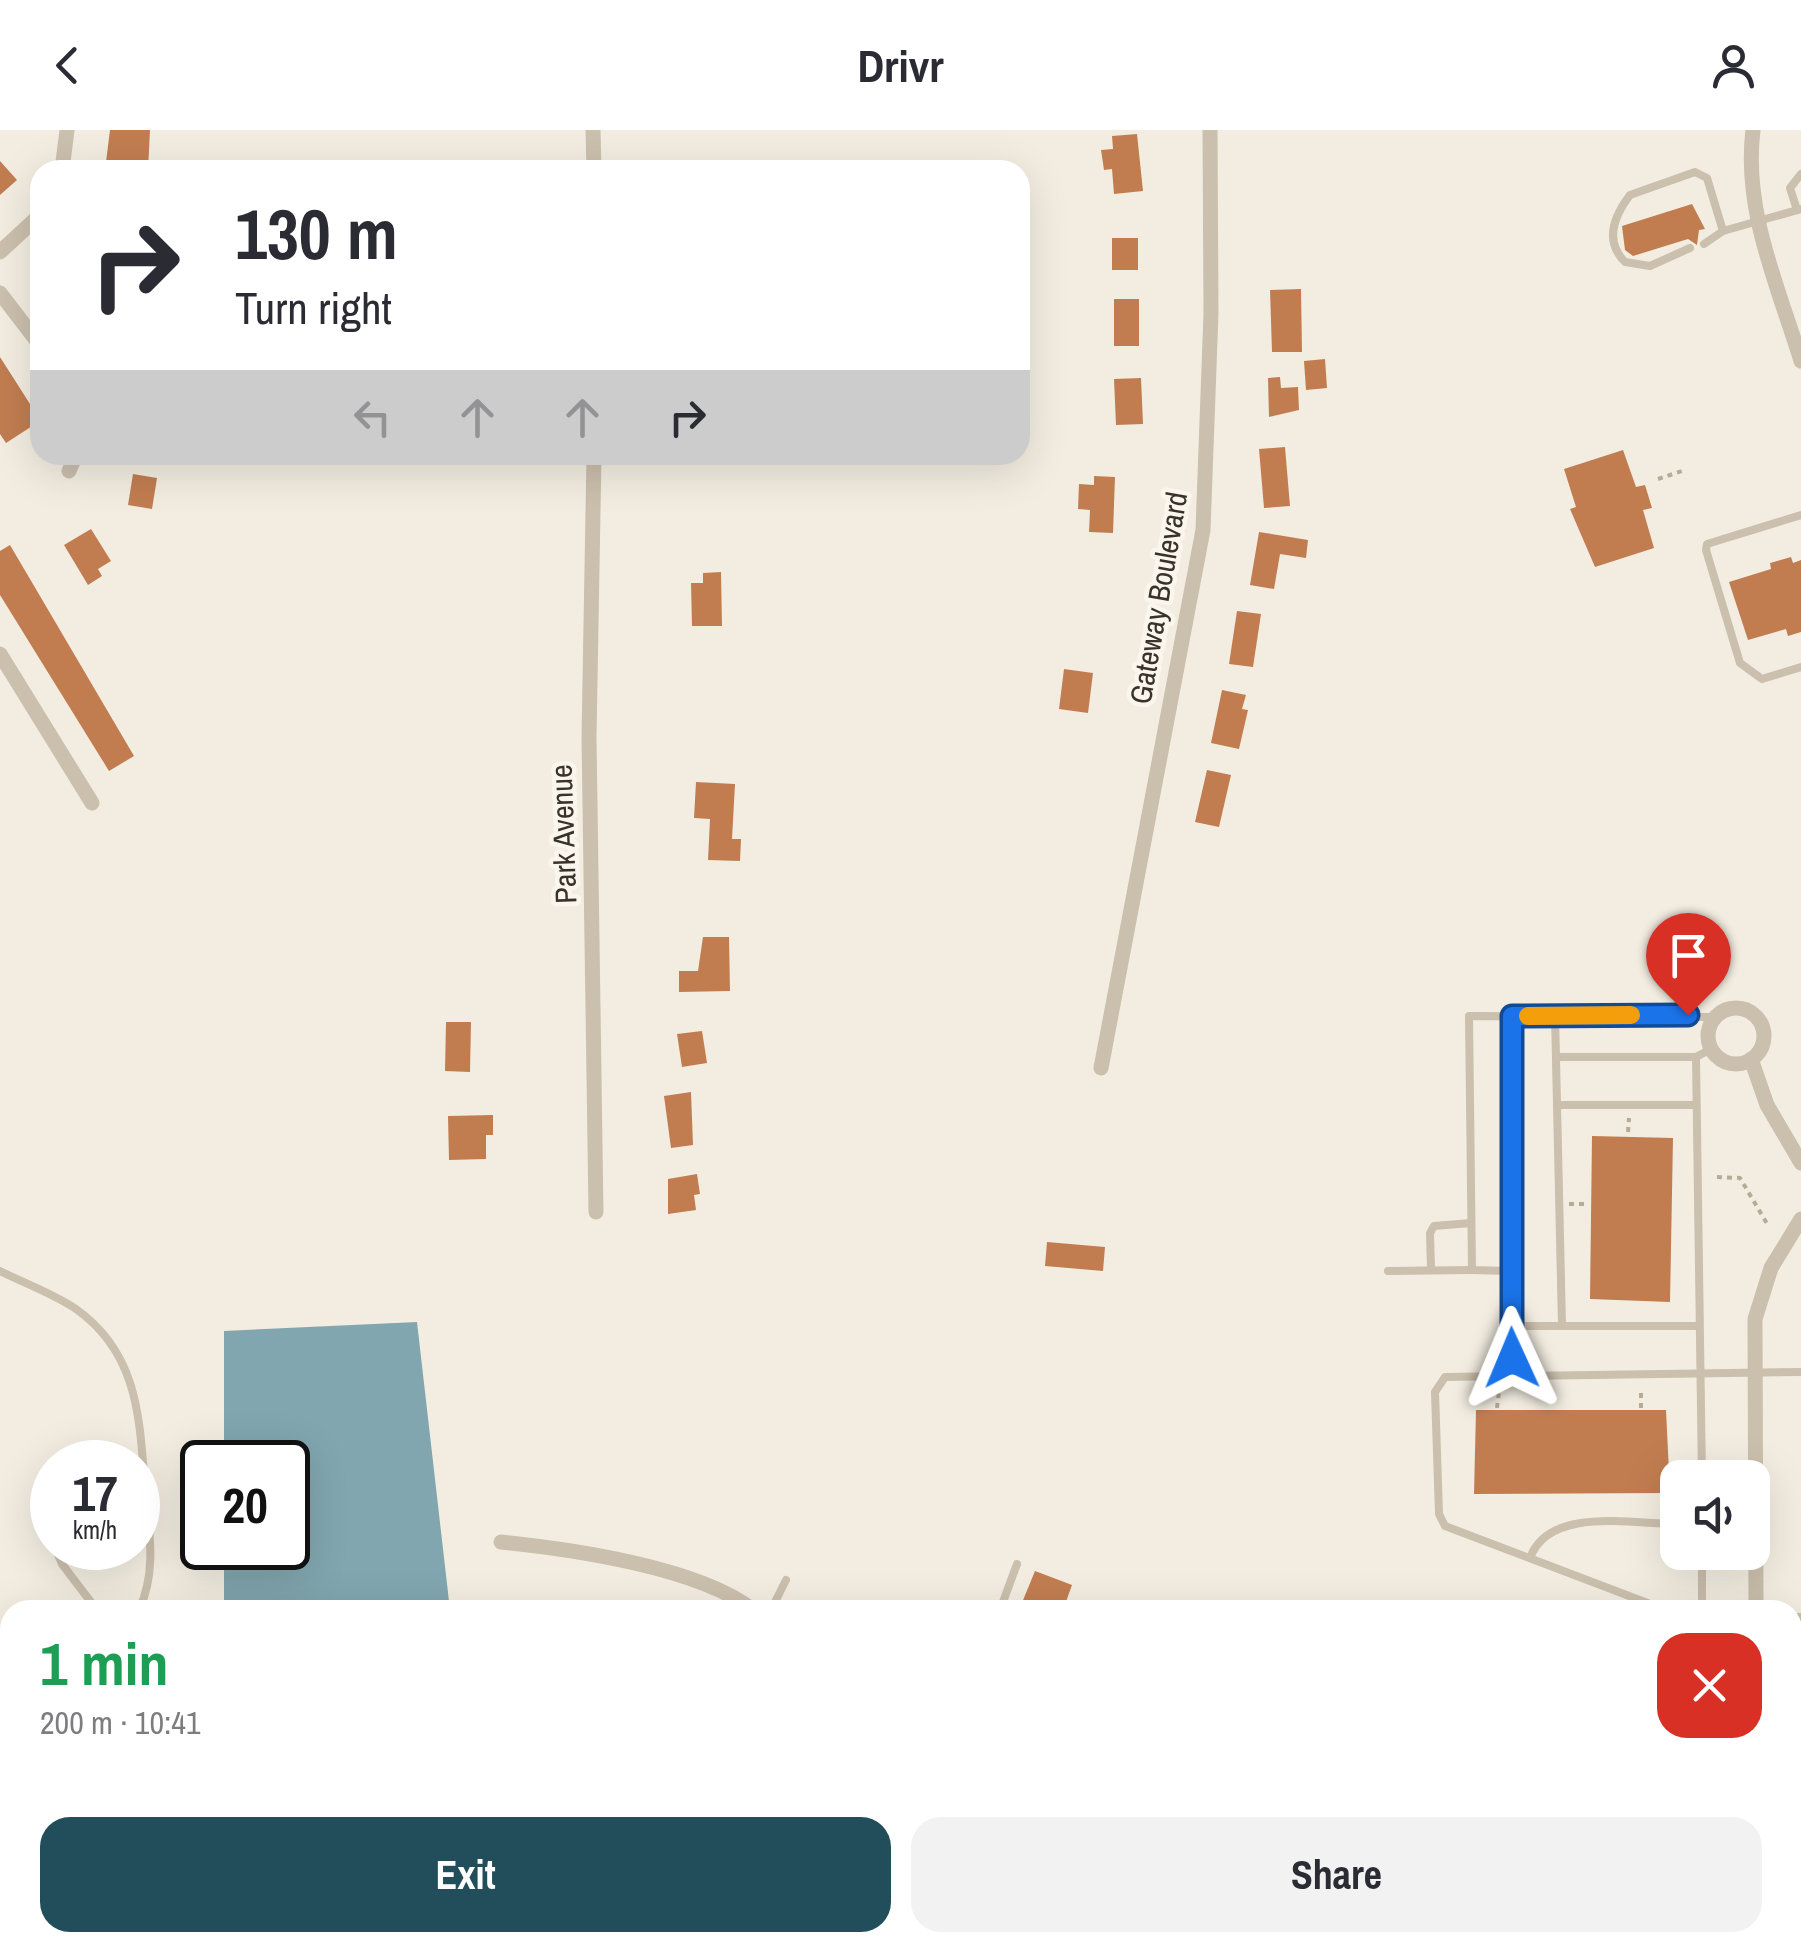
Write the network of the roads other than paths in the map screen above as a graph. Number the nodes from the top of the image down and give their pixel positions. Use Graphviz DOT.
graph roads {
  1 [pos="67,130"];
  2 [pos="594,130"];
  3 [pos="1210,130"];
  4 [pos="1753,130"];
  5 [pos="63,160"];
  6 [pos="594,160"];
  7 [pos="1801,174"];
  8 [pos="1799,210"];
  9 [pos="1758,222"];
  10 [pos="30,224"];
  11 [pos="1723,231"];
  12 [pos="1704,244"];
  13 [pos="1690,248"];
  14 [pos="0,252"];
  15 [pos="0,293"];
  16 [pos="30,332"];
  17 [pos="1801,360"];
  18 [pos="594,465"];
  19 [pos="1801,516"];
  20 [pos="0,654"];
  21 [pos="1801,667"];
  22 [pos="92,803"];
  23 [pos="1555,1015"];
  24 [pos="1512,1016"];
  25 [pos="1715,1017"];
  26 [pos="1712,1048"];
  27 [pos="1696,1057"];
  28 [pos="1556,1058"];
  29 [pos="1751,1060"];
  30 [pos="1100,1068"];
  31 [pos="1557,1105"];
  32 [pos="1696,1105"];
  33 [pos="1801,1164"];
  34 [pos="596,1212"];
  35 [pos="1801,1219"];
  36 [pos="1471,1223"];
  37 [pos="1431,1270"];
  38 [pos="1472,1270"];
  39 [pos="0,1271"];
  40 [pos="1388,1271"];
  41 [pos="1511,1271"];
  42 [pos="1512,1326"];
  43 [pos="1562,1326"];
  44 [pos="1698,1326"];
  45 [pos="1753,1371"];
  46 [pos="1701,1372"];
  47 [pos="1801,1372"];
  48 [pos="1512,1375"];
  49 [pos="138,1440"];
  50 [pos="1702,1460"];
  51 [pos="1660,1524"];
  52 [pos="500,1542"];
  53 [pos="1530,1558"];
  54 [pos="1017,1564"];
  55 [pos="67,1570"];
  56 [pos="150,1570"];
  57 [pos="1702,1570"];
  58 [pos="786,1580"];
  59 [pos="89,1600"];
  60 [pos="144,1600"];
  61 [pos="735,1600"];
  62 [pos="776,1600"];
  63 [pos="1004,1600"];
  64 [pos="1640,1600"];
  65 [pos="1702,1600"];
  66 [pos="1756,1600"];
  1 -- 5 [label="street"];
  2 -- 6 [label="street"];
  3 -- 30 [label="street, Gateway Boulevard"];
  4 -- 9 [label="street"];
  7 -- 8 [label="lane"];
  8 -- 9 [label="lane"];
  9 -- 11 [label="lane"];
  9 -- 17 [label="street"];
  10 -- 14 [label="street"];
  11 -- 12 [label="lane"];
  11 -- 13 [label="lane"];
  15 -- 16 [label="street"];
  18 -- 34 [label="street, Park Avenue"];
  19 -- 21 [label="lane"];
  20 -- 22 [label="street"];
  23 -- 24 [label="lane"];
  23 -- 25 [label="lane"];
  23 -- 28 [label="lane"];
  24 -- 36 [label="lane"];
  24 -- 41 [label="lane"];
  25 -- 26 [label="street"];
  25 -- 29 [label="street"];
  26 -- 27 [label="lane"];
  26 -- 29 [label="street"];
  27 -- 28 [label="lane"];
  27 -- 32 [label="lane"];
  28 -- 31 [label="lane"];
  29 -- 33 [label="street"];
  31 -- 32 [label="lane"];
  31 -- 43 [label="lane"];
  32 -- 44 [label="lane"];
  35 -- 45 [label="street"];
  36 -- 37 [label="lane"];
  36 -- 38 [label="lane"];
  37 -- 38 [label="lane"];
  37 -- 40 [label="lane"];
  38 -- 41 [label="lane"];
  39 -- 49 [label="lane"];
  41 -- 42 [label="lane"];
  42 -- 43 [label="lane"];
  42 -- 48 [label="lane"];
  43 -- 44 [label="lane"];
  44 -- 46 [label="lane"];
  45 -- 46 [label="lane"];
  45 -- 47 [label="lane"];
  45 -- 66 [label="street"];
  46 -- 48 [label="lane"];
  46 -- 50 [label="lane"];
  48 -- 53 [label="lane"];
  51 -- 53 [label="lane"];
  52 -- 61 [label="street"];
  53 -- 64 [label="lane"];
  54 -- 63 [label="lane"];
  55 -- 59 [label="lane"];
  56 -- 60 [label="lane"];
  57 -- 65 [label="lane"];
  58 -- 62 [label="lane"];
}
